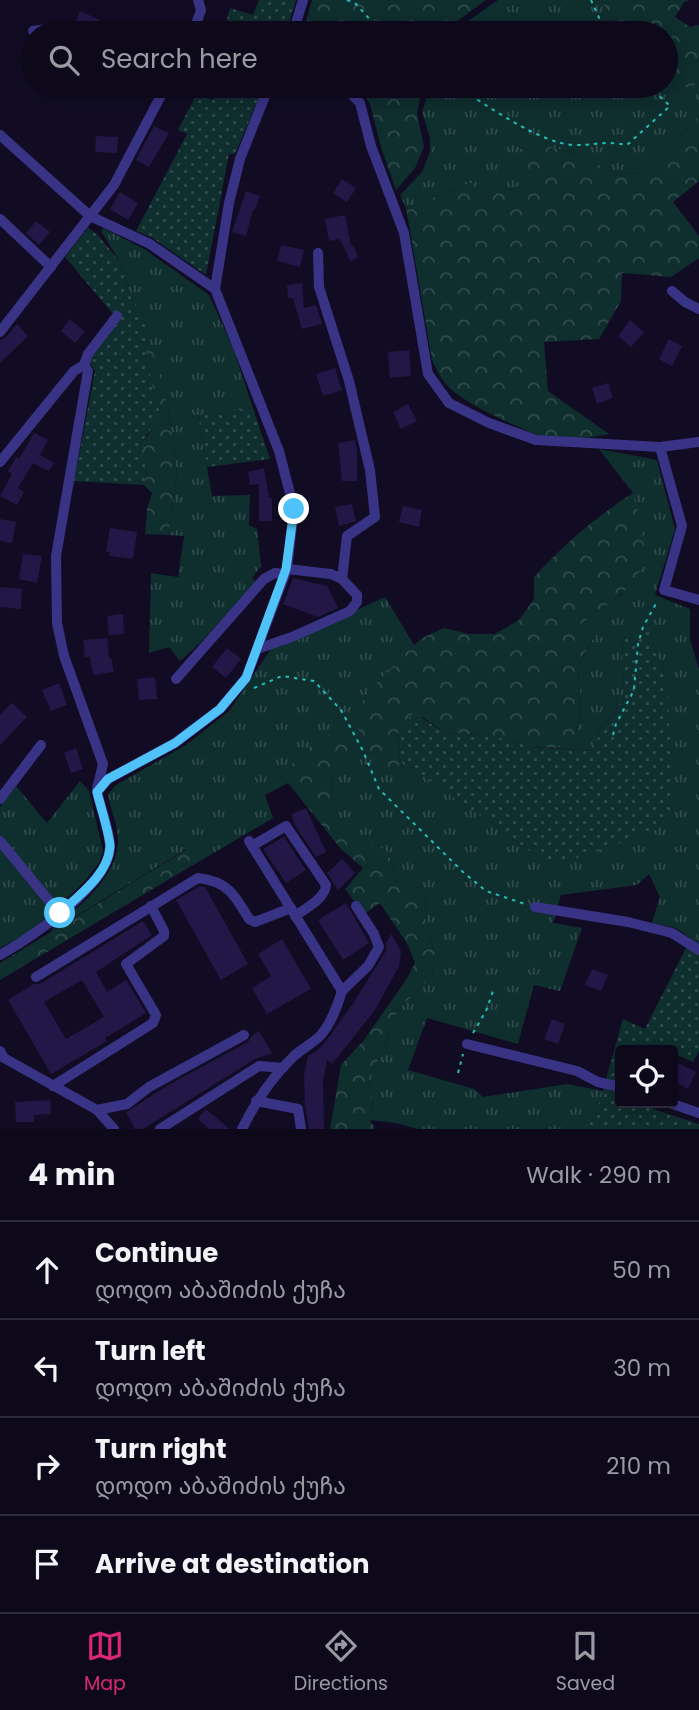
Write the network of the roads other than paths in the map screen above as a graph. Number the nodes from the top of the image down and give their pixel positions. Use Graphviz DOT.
graph roads {
  1 [pos="198,0"];
  2 [pos="303,0"];
  3 [pos="197,21"];
  4 [pos="297,21"];
  5 [pos="158,98"];
  6 [pos="264,98"];
  7 [pos="355,98"];
  8 [pos="0,135"];
  9 [pos="90,216"];
  10 [pos="0,219"];
  11 [pos="318,253"];
  12 [pos="51,267"];
  13 [pos="215,289"];
  14 [pos="672,291"];
  15 [pos="699,309"];
  16 [pos="117,316"];
  17 [pos="0,332"];
  18 [pos="84,365"];
  19 [pos="699,442"];
  20 [pos="660,447"];
  21 [pos="0,462"];
  22 [pos="286,572"];
  23 [pos="342,579"];
  24 [pos="699,600"];
  25 [pos="257,649"];
  26 [pos="176,679"];
  27 [pos="41,745"];
  28 [pos="97,792"];
  29 [pos="0,799"];
  30 [pos="0,841"];
  31 [pos="151,906"];
  32 [pos="356,906"];
  33 [pos="534,907"];
  34 [pos="293,912"];
  35 [pos="60,913"];
  36 [pos="699,950"];
  37 [pos="0,955"];
  38 [pos="36,977"];
  39 [pos="342,991"];
  40 [pos="244,1035"];
  41 [pos="467,1044"];
  42 [pos="0,1051"];
  43 [pos="283,1068"];
  44 [pos="53,1086"];
  45 [pos="615,1086"];
  46 [pos="257,1101"];
  47 [pos="678,1106"];
  48 [pos="97,1110"];
  49 [pos="699,1113"];
  50 [pos="114,1129"];
  51 [pos="160,1129"];
  52 [pos="242,1129"];
  53 [pos="301,1129"];
  1 -- 3 [label="street"];
  2 -- 4 [label="street"];
  5 -- 9 [label="street"];
  6 -- 13 [label="street"];
  7 -- 20 [label="street"];
  8 -- 9 [label="street"];
  9 -- 12 [label="street"];
  9 -- 13 [label="street"];
  10 -- 12 [label="street"];
  11 -- 23 [label="street"];
  12 -- 17 [label="street"];
  13 -- 22 [label="street"];
  14 -- 15 [label="street"];
  16 -- 18 [label="street"];
  18 -- 21 [label="street"];
  18 -- 28 [label="street"];
  19 -- 20 [label="street"];
  20 -- 24 [label="street"];
  22 -- 23 [label="street"];
  22 -- 25 [label="street"];
  22 -- 26 [label="street"];
  23 -- 25 [label="street"];
  25 -- 28 [label="street"];
  27 -- 29 [label="street"];
  28 -- 35 [label="street"];
  30 -- 35 [label="street"];
  31 -- 34 [label="street"];
  31 -- 38 [label="street"];
  31 -- 44 [label="street"];
  32 -- 39 [label="street"];
  33 -- 36 [label="street"];
  34 -- 34 [label="street"];
  34 -- 39 [label="street"];
  35 -- 37 [label="street"];
  39 -- 43 [label="street"];
  40 -- 48 [label="street"];
  41 -- 45 [label="street"];
  42 -- 44 [label="street"];
  43 -- 46 [label="street"];
  43 -- 51 [label="street"];
  44 -- 48 [label="street"];
  46 -- 52 [label="street"];
  46 -- 53 [label="street"];
  47 -- 49 [label="street"];
  48 -- 50 [label="street"];
}
